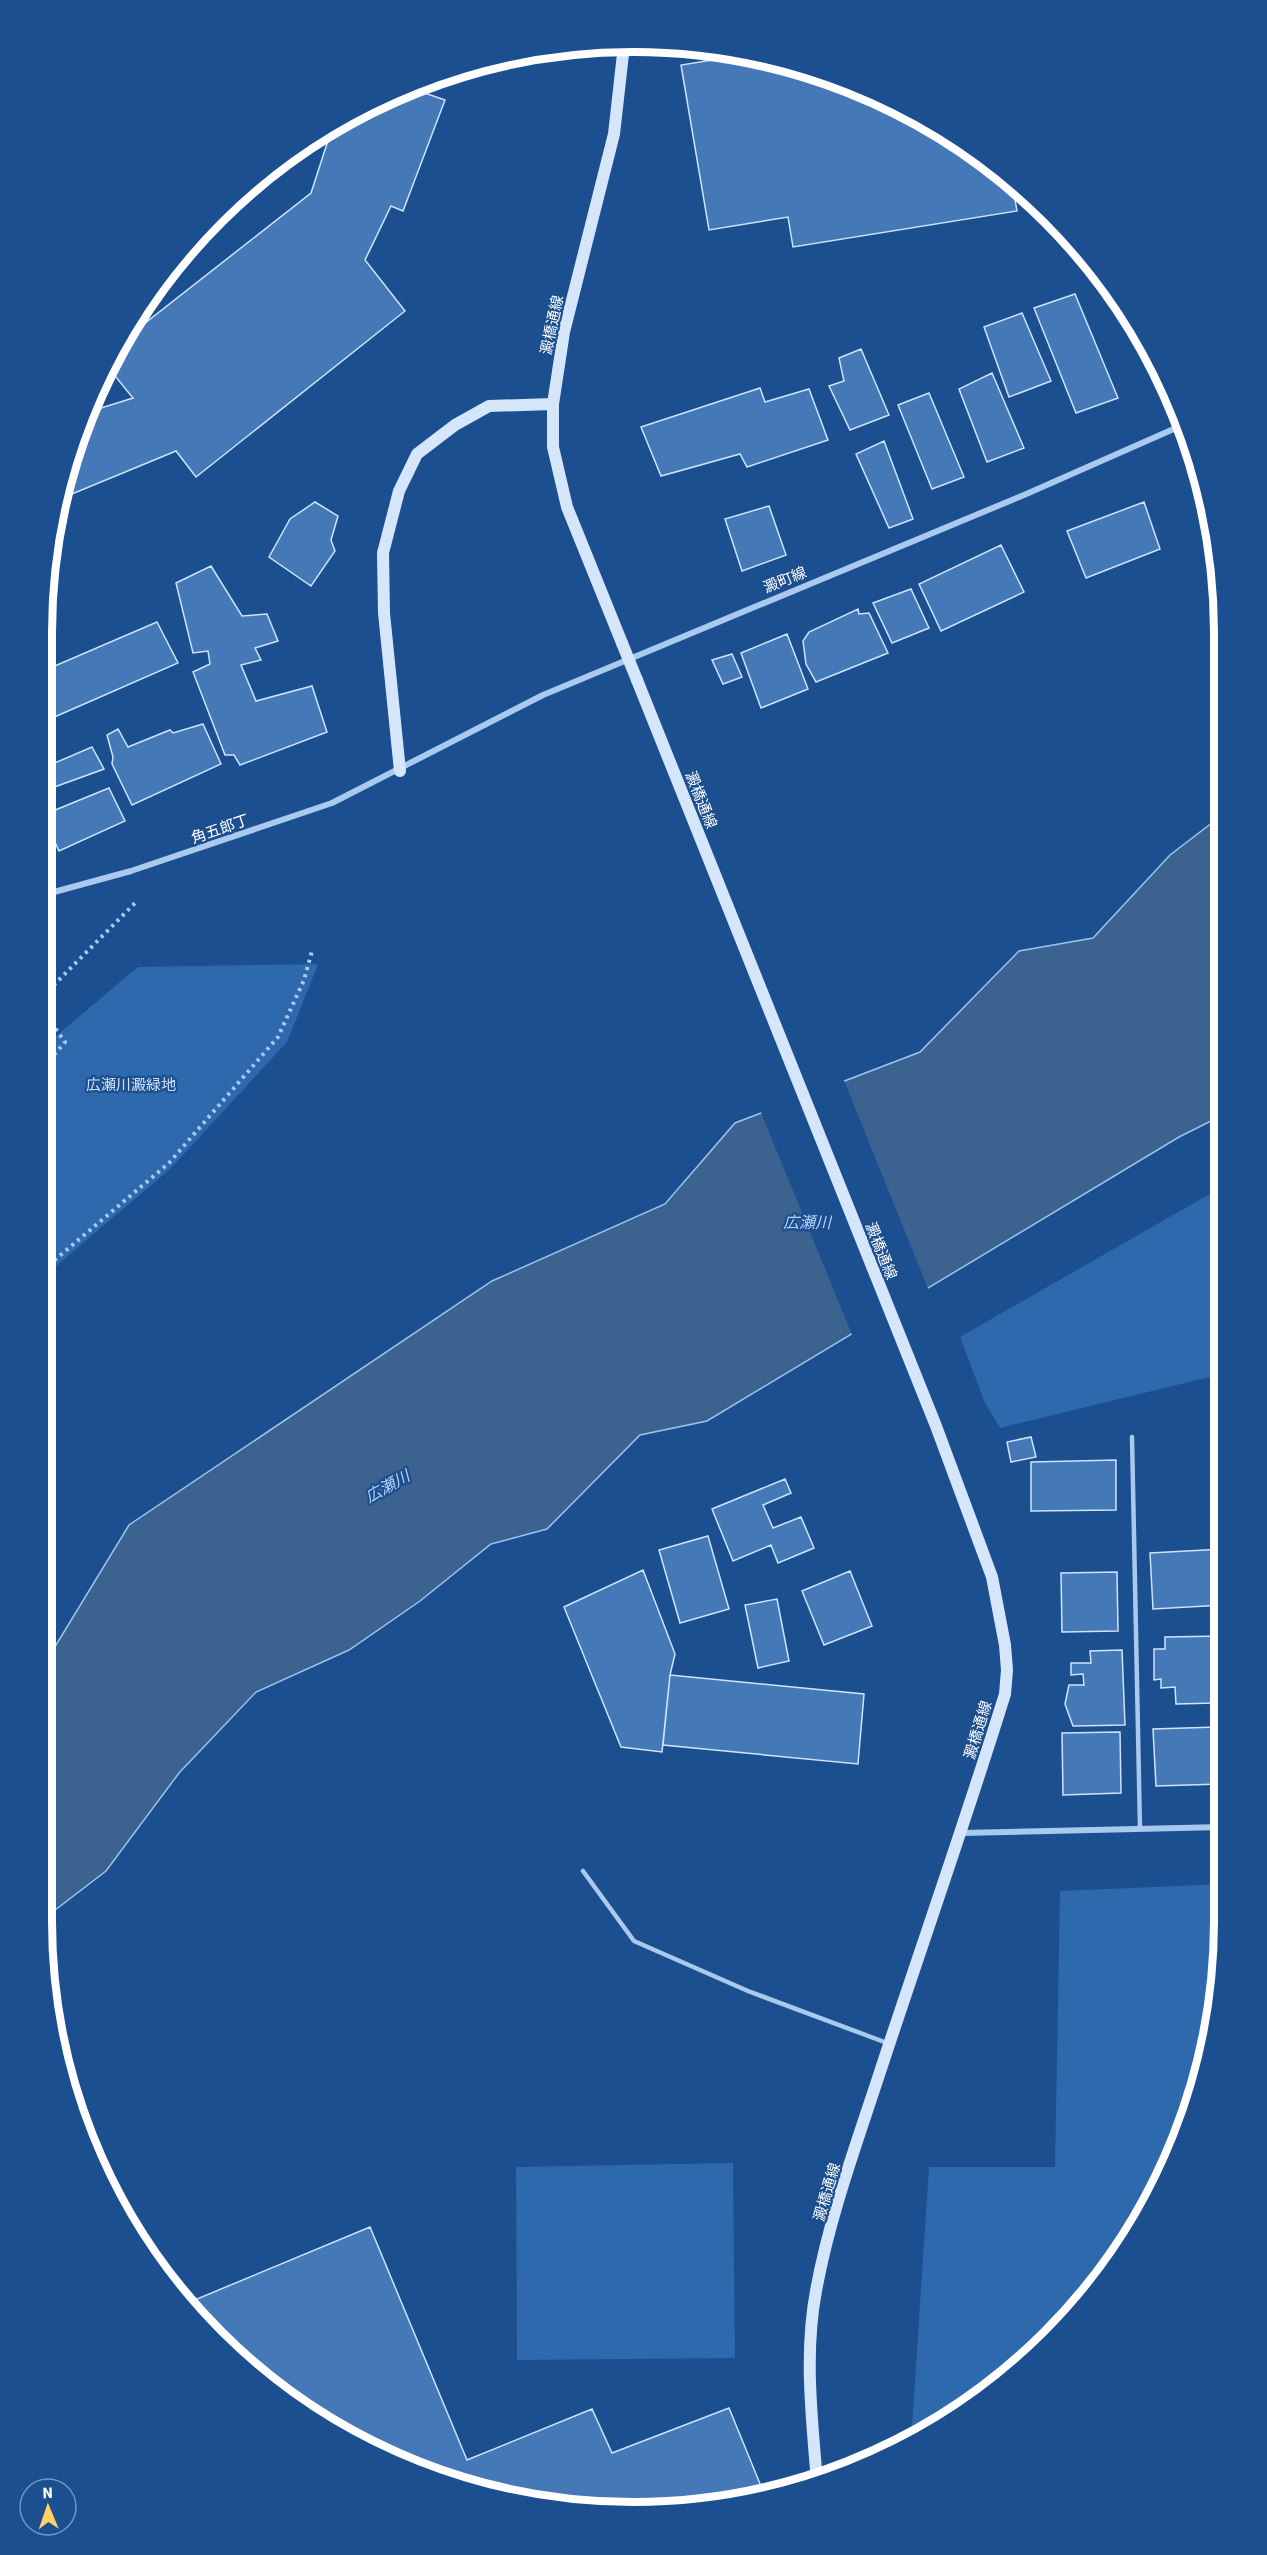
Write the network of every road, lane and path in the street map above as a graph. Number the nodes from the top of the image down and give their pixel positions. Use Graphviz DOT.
graph roads {
  1 [pos="623,53"];
  2 [pos="553,404"];
  3 [pos="1177,428"];
  4 [pos="400,771"];
  5 [pos="53,893"];
  6 [pos="136,901"];
  7 [pos="312,951"];
  8 [pos="52,987"];
  9 [pos="52,1023"];
  10 [pos="52,1057"];
  11 [pos="52,1262"];
  12 [pos="1132,1437"];
  13 [pos="1214,1827"];
  14 [pos="1140,1829"];
  15 [pos="961,1833"];
  16 [pos="583,1871"];
  17 [pos="890,2044"];
  18 [pos="816,2473"];
  1 -- 2 [label="street, 澱橋通線"];
  2 -- 4 [label="street"];
  2 -- 15 [label="street, 澱橋通線, bridge"];
  3 -- 4 [label="street, 澱町線"];
  4 -- 5 [label="street, 角五郎丁"];
  6 -- 8 [label="path"];
  7 -- 11 [label="path"];
  9 -- 10 [label="path"];
  12 -- 14 [label="lane"];
  13 -- 14 [label="street"];
  14 -- 15 [label="street"];
  15 -- 17 [label="street, 澱橋通線"];
  16 -- 17 [label="lane"];
  17 -- 18 [label="street, 澱橋通線"];
}
